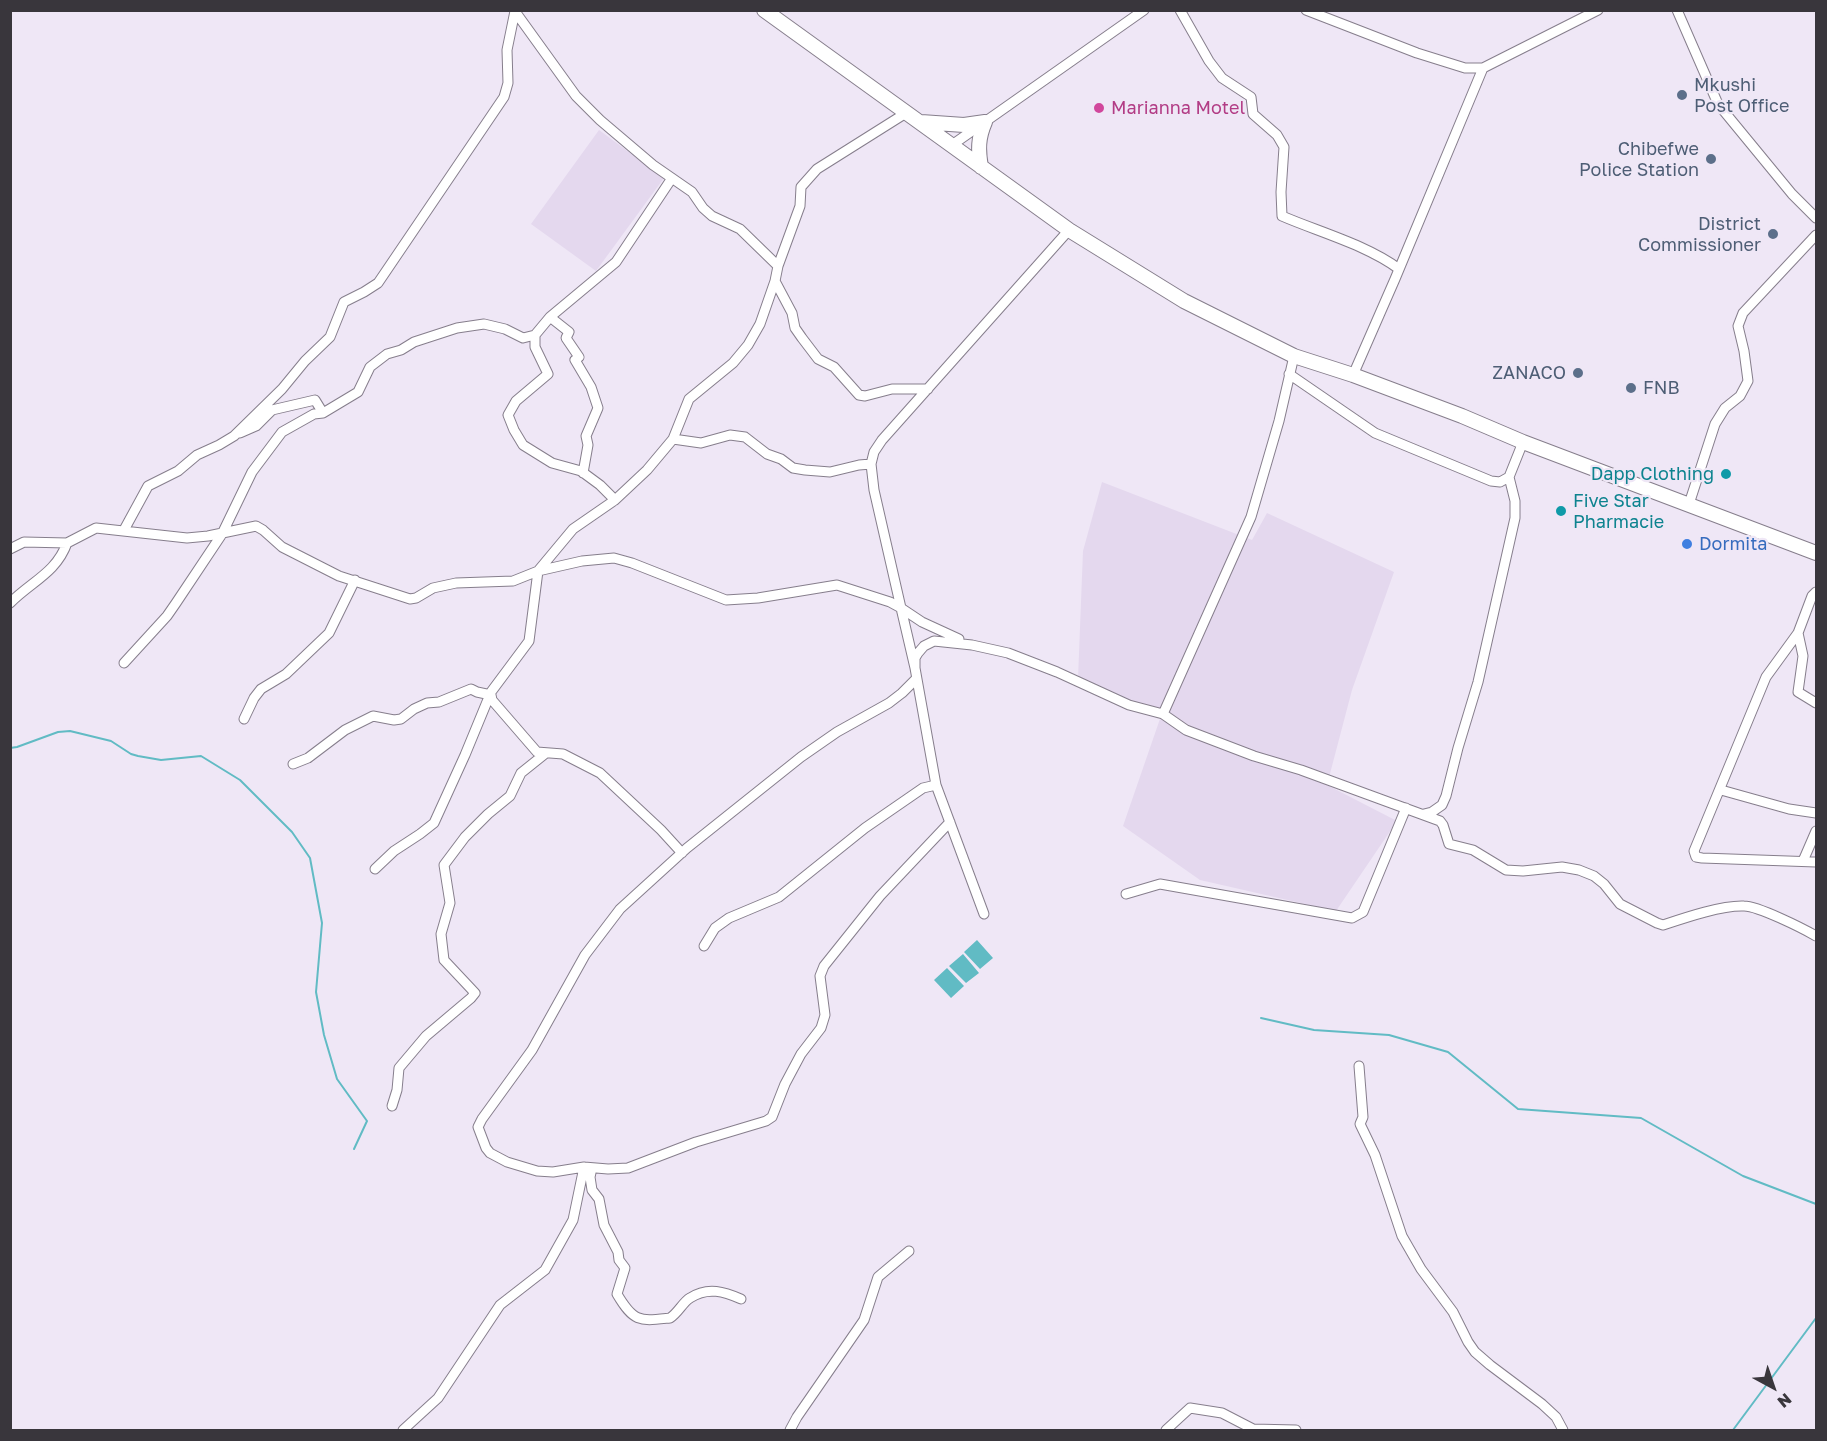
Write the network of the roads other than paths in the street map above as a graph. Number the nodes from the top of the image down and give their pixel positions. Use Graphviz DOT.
graph roads {
  1 [pos="764,10"];
  2 [pos="1144,10"];
  3 [pos="1180,10"];
  4 [pos="1306,10"];
  5 [pos="1598,10"];
  6 [pos="1677,10"];
  7 [pos="515,11"];
  8 [pos="1465,68"];
  9 [pos="1483,68"];
  10 [pos="1474,85"];
  11 [pos="906,112"];
  12 [pos="919,122"];
  13 [pos="985,122"];
  14 [pos="952,145"];
  15 [pos="981,166"];
  16 [pos="672,178"];
  17 [pos="1816,218"];
  18 [pos="1069,230"];
  19 [pos="1816,236"];
  20 [pos="778,266"];
  21 [pos="1399,269"];
  22 [pos="775,281"];
  23 [pos="550,317"];
  24 [pos="535,335"];
  25 [pos="1294,356"];
  26 [pos="1289,374"];
  27 [pos="1353,375"];
  28 [pos="928,389"];
  29 [pos="323,413"];
  30 [pos="234,436"];
  31 [pos="673,439"];
  32 [pos="1523,442"];
  33 [pos="871,464"];
  34 [pos="583,473"];
  35 [pos="1509,477"];
  36 [pos="615,500"];
  37 [pos="1689,504"];
  38 [pos="124,530"];
  39 [pos="222,534"];
  40 [pos="67,543"];
  41 [pos="10,549"];
  42 [pos="1816,553"];
  43 [pos="538,571"];
  44 [pos="356,580"];
  45 [pos="1816,592"];
  46 [pos="10,603"];
  47 [pos="901,608"];
  48 [pos="1798,633"];
  49 [pos="972,645"];
  50 [pos="124,663"];
  51 [pos="915,668"];
  52 [pos="916,679"];
  53 [pos="490,694"];
  54 [pos="1816,703"];
  55 [pos="1163,714"];
  56 [pos="244,719"];
  57 [pos="546,753"];
  58 [pos="292,764"];
  59 [pos="936,785"];
  60 [pos="1721,790"];
  61 [pos="1406,808"];
  62 [pos="1816,813"];
  63 [pos="1424,814"];
  64 [pos="950,822"];
  65 [pos="1816,831"];
  66 [pos="682,853"];
  67 [pos="1803,861"];
  68 [pos="1816,862"];
  69 [pos="375,870"];
  70 [pos="1126,894"];
  71 [pos="984,914"];
  72 [pos="1816,936"];
  73 [pos="704,946"];
  74 [pos="1359,1066"];
  75 [pos="392,1106"];
  76 [pos="588,1167"];
  77 [pos="909,1251"];
  78 [pos="741,1299"];
  79 [pos="404,1431"];
  80 [pos="790,1431"];
  81 [pos="1166,1431"];
  82 [pos="1296,1431"];
  83 [pos="1563,1431"];
  1 -- 11 [label="main road"];
  2 -- 13 [label="street"];
  3 -- 21 [label="street"];
  4 -- 8 [label="street"];
  5 -- 9 [label="street"];
  6 -- 17 [label="street"];
  7 -- 16 [label="street"];
  7 -- 30 [label="street"];
  8 -- 9 [label="street"];
  8 -- 10 [label="street"];
  9 -- 10 [label="street"];
  10 -- 21 [label="street"];
  11 -- 12 [label="main road"];
  11 -- 20 [label="street"];
  12 -- 13 [label="main road"];
  12 -- 14 [label="main road"];
  13 -- 14 [label="street"];
  13 -- 15 [label="main road"];
  14 -- 15 [label="main road"];
  15 -- 18 [label="main road"];
  16 -- 20 [label="street"];
  16 -- 23 [label="street"];
  18 -- 25 [label="main road"];
  18 -- 28 [label="street"];
  19 -- 37 [label="street"];
  20 -- 22 [label="street"];
  21 -- 27 [label="street"];
  22 -- 28 [label="street"];
  22 -- 31 [label="street"];
  23 -- 24 [label="street"];
  23 -- 34 [label="street"];
  24 -- 29 [label="street"];
  24 -- 34 [label="street"];
  25 -- 26 [label="street"];
  25 -- 27 [label="main road"];
  26 -- 35 [label="street"];
  26 -- 55 [label="street"];
  27 -- 32 [label="main road"];
  28 -- 33 [label="street"];
  29 -- 30 [label="street"];
  29 -- 39 [label="street"];
  30 -- 38 [label="street"];
  31 -- 33 [label="street"];
  31 -- 36 [label="street"];
  32 -- 35 [label="street"];
  32 -- 37 [label="main road"];
  33 -- 47 [label="street"];
  34 -- 36 [label="street"];
  35 -- 63 [label="street"];
  36 -- 43 [label="street"];
  37 -- 42 [label="main road"];
  38 -- 39 [label="street"];
  38 -- 40 [label="street"];
  39 -- 44 [label="street"];
  39 -- 50 [label="street"];
  40 -- 41 [label="street"];
  40 -- 46 [label="street"];
  43 -- 44 [label="street"];
  43 -- 47 [label="street"];
  43 -- 53 [label="street"];
  44 -- 56 [label="street"];
  45 -- 48 [label="street"];
  47 -- 49 [label="street"];
  47 -- 51 [label="street"];
  48 -- 54 [label="street"];
  48 -- 60 [label="street"];
  49 -- 51 [label="street"];
  49 -- 55 [label="street"];
  51 -- 52 [label="street"];
  52 -- 59 [label="street"];
  52 -- 66 [label="street"];
  53 -- 57 [label="street"];
  53 -- 58 [label="street"];
  53 -- 69 [label="street"];
  55 -- 61 [label="street"];
  57 -- 66 [label="street"];
  57 -- 75 [label="street"];
  59 -- 64 [label="street"];
  59 -- 73 [label="street"];
  60 -- 62 [label="street"];
  60 -- 67 [label="street"];
  61 -- 63 [label="street"];
  61 -- 70 [label="street"];
  63 -- 72 [label="street"];
  64 -- 71 [label="street"];
  64 -- 76 [label="street"];
  65 -- 67 [label="street"];
  66 -- 76 [label="street"];
  67 -- 68 [label="street"];
  74 -- 83 [label="street"];
  76 -- 78 [label="street"];
  76 -- 79 [label="street"];
  77 -- 80 [label="street"];
  81 -- 82 [label="street"];
}
